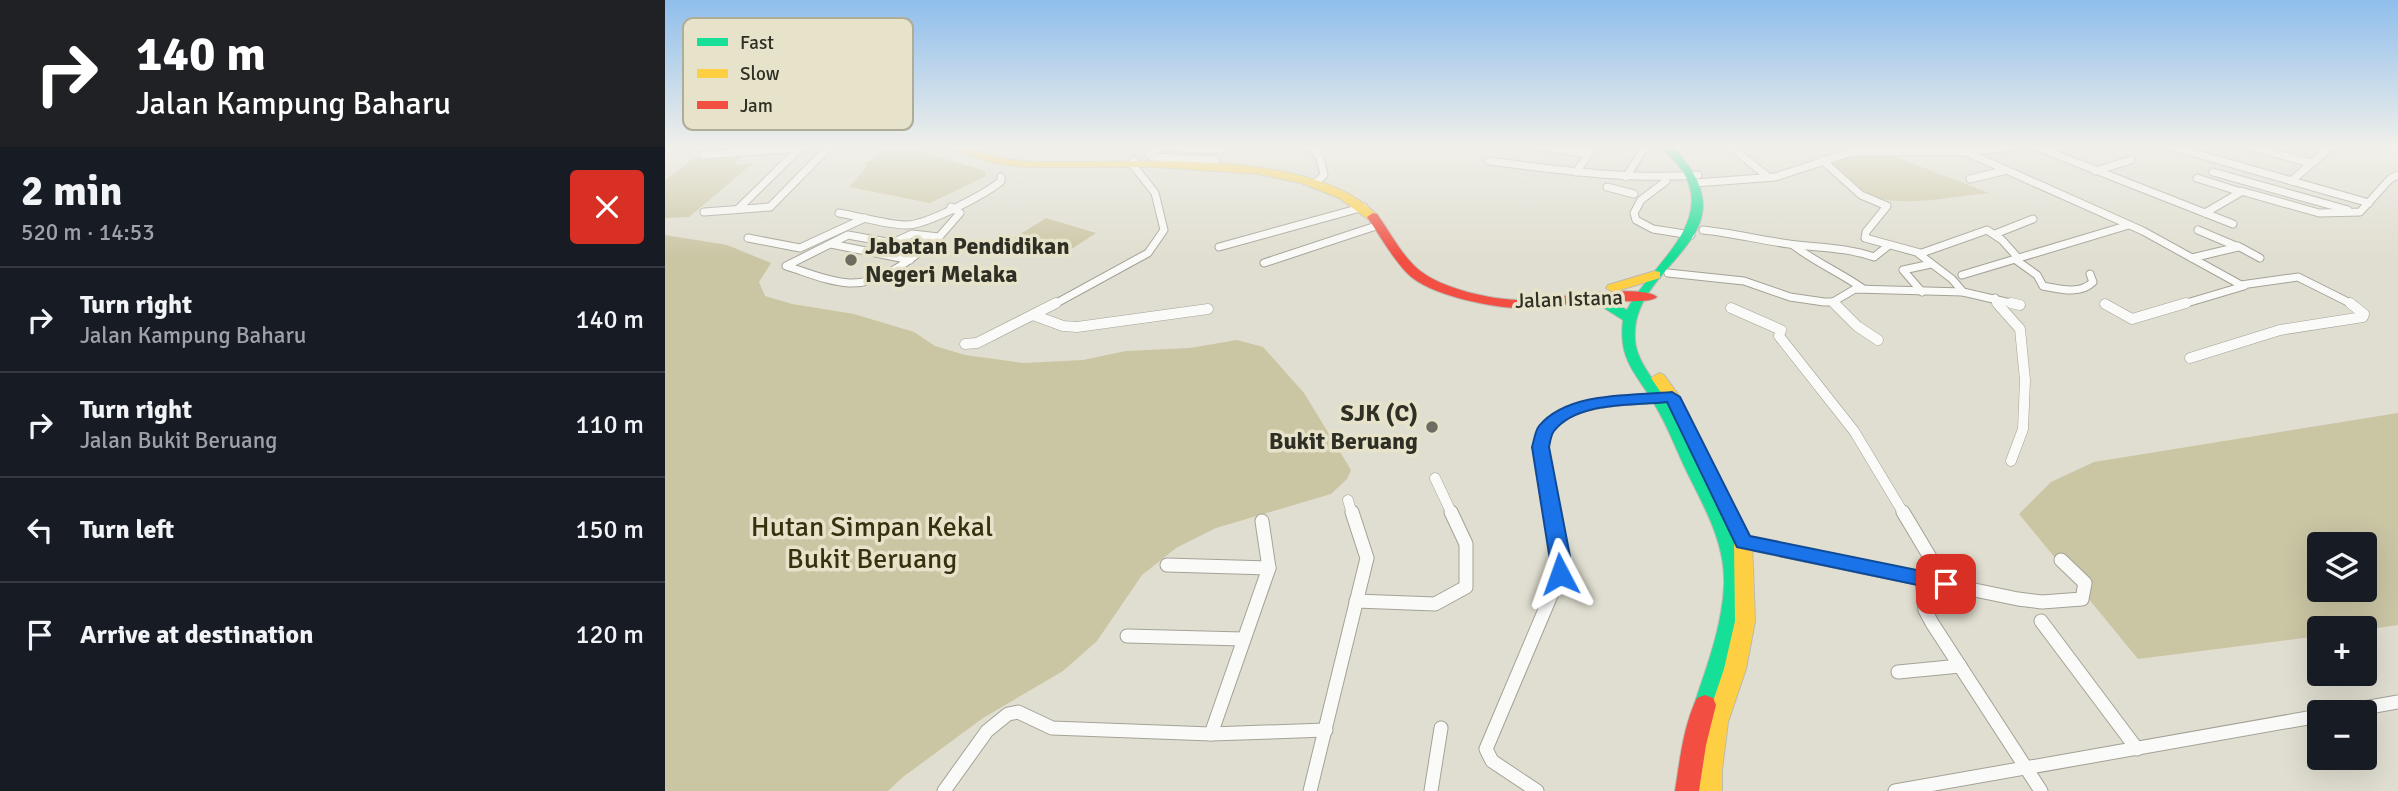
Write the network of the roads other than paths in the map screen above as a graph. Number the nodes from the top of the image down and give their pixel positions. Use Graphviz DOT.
graph roads {
  1 [pos="764,184"];
  2 [pos="793,184"];
  3 [pos="998,184"];
  4 [pos="1149,184"];
  5 [pos="1319,184"];
  6 [pos="1319,184"];
  7 [pos="1637,184"];
  8 [pos="1662,184"];
  9 [pos="1697,184"];
  10 [pos="1849,184"];
  11 [pos="2033,184"];
  12 [pos="2129,184"];
  13 [pos="2217,184"];
  14 [pos="2255,184"];
  15 [pos="2302,184"];
  16 [pos="2386,184"];
  17 [pos="1607,187"];
  18 [pos="2241,191"];
  19 [pos="1638,196"];
  20 [pos="2369,202"];
  21 [pos="1364,207"];
  22 [pos="738,209"];
  23 [pos="950,209"];
  24 [pos="2352,211"];
  25 [pos="704,212"];
  26 [pos="839,213"];
  27 [pos="2204,213"];
  28 [pos="866,217"];
  29 [pos="2033,219"];
  30 [pos="2233,224"];
  31 [pos="1379,225"];
  32 [pos="2129,225"];
  33 [pos="2198,230"];
  34 [pos="1697,232"];
  35 [pos="1995,234"];
  36 [pos="939,237"];
  37 [pos="748,238"];
  38 [pos="830,244"];
  39 [pos="1793,245"];
  40 [pos="1888,246"];
  41 [pos="2238,246"];
  42 [pos="1219,247"];
  43 [pos="1920,253"];
  44 [pos="2192,258"];
  45 [pos="2260,258"];
  46 [pos="910,260"];
  47 [pos="2017,260"];
  48 [pos="1263,263"];
  49 [pos="1931,264"];
  50 [pos="2089,274"];
  51 [pos="1962,275"];
  52 [pos="2244,285"];
  53 [pos="1652,287"];
  54 [pos="1865,290"];
  55 [pos="1922,292"];
  56 [pos="1963,292"];
  57 [pos="1591,296"];
  58 [pos="1995,298"];
  59 [pos="1833,302"];
  60 [pos="2105,303"];
  61 [pos="2020,305"];
  62 [pos="1731,308"];
  63 [pos="1208,309"];
  64 [pos="1033,315"];
  65 [pos="1632,320"];
  66 [pos="1878,340"];
  67 [pos="965,344"];
  68 [pos="2190,358"];
  69 [pos="1666,398"];
  70 [pos="2011,461"];
  71 [pos="1435,478"];
  72 [pos="1348,500"];
  73 [pos="1262,521"];
  74 [pos="1743,542"];
  75 [pos="2061,561"];
  76 [pos="1167,565"];
  77 [pos="1269,568"];
  78 [pos="1923,579"];
  79 [pos="1946,584"];
  80 [pos="1356,601"];
  81 [pos="2041,621"];
  82 [pos="1128,636"];
  83 [pos="1243,639"];
  84 [pos="1959,666"];
  85 [pos="1898,672"];
  86 [pos="2398,702"];
  87 [pos="2377,706"];
  88 [pos="2307,718"];
  89 [pos="1441,728"];
  90 [pos="1326,730"];
  91 [pos="1211,734"];
  92 [pos="2137,748"];
  93 [pos="2026,768"];
  94 [pos="944,791"];
  95 [pos="1310,791"];
  96 [pos="1431,791"];
  97 [pos="1537,791"];
  98 [pos="1687,791"];
  99 [pos="1710,791"];
  100 [pos="1895,791"];
  101 [pos="2041,791"];
  1 -- 22 [label="street"];
  2 -- 22 [label="street"];
  3 -- 23 [label="street"];
  4 -- 64 [label="street"];
  5 -- 21 [label="main road, Jalan Istana"];
  6 -- 53 [label="main road, Jalan Istana"];
  7 -- 19 [label="street"];
  8 -- 19 [label="street"];
  9 -- 34 [label="main road"];
  10 -- 40 [label="street"];
  11 -- 32 [label="street"];
  12 -- 27 [label="street"];
  13 -- 18 [label="street"];
  14 -- 24 [label="street"];
  15 -- 20 [label="street"];
  16 -- 20 [label="street"];
  17 -- 19 [label="street"];
  18 -- 24 [label="street"];
  18 -- 27 [label="street"];
  19 -- 34 [label="street"];
  20 -- 24 [label="street"];
  21 -- 31 [label="main road, Jalan Istana"];
  21 -- 42 [label="street"];
  22 -- 25 [label="street"];
  23 -- 28 [label="street"];
  23 -- 36 [label="street"];
  26 -- 28 [label="street"];
  27 -- 30 [label="street"];
  28 -- 37 [label="street"];
  29 -- 35 [label="street"];
  31 -- 48 [label="street"];
  31 -- 57 [label="main road, Jalan Istana"];
  32 -- 44 [label="street"];
  32 -- 47 [label="street"];
  33 -- 41 [label="street"];
  34 -- 39 [label="street"];
  34 -- 53 [label="main road"];
  35 -- 43 [label="street"];
  35 -- 47 [label="street"];
  36 -- 38 [label="street"];
  36 -- 46 [label="street"];
  38 -- 46 [label="street"];
  38 -- 46 [label="street"];
  39 -- 40 [label="street"];
  39 -- 54 [label="street"];
  40 -- 43 [label="street"];
  41 -- 44 [label="street"];
  41 -- 45 [label="street"];
  43 -- 49 [label="street"];
  44 -- 52 [label="street"];
  47 -- 50 [label="street"];
  47 -- 51 [label="street"];
  49 -- 55 [label="street"];
  49 -- 56 [label="street"];
  52 -- 60 [label="street"];
  52 -- 68 [label="street"];
  53 -- 57 [label="main road, Jalan Istana"];
  53 -- 59 [label="street"];
  53 -- 65 [label="main road"];
  53 -- 69 [label="main road"];
  54 -- 55 [label="street"];
  54 -- 59 [label="street"];
  55 -- 56 [label="street"];
  56 -- 58 [label="street"];
  57 -- 65 [label="main road"];
  58 -- 61 [label="street"];
  58 -- 70 [label="street"];
  59 -- 66 [label="street"];
  62 -- 79 [label="street"];
  63 -- 64 [label="street"];
  64 -- 67 [label="street"];
  65 -- 69 [label="main road"];
  69 -- 74 [label="main road"];
  69 -- 97 [label="street"];
  69 -- 98 [label="main road"];
  71 -- 80 [label="street"];
  72 -- 80 [label="street"];
  73 -- 77 [label="street"];
  74 -- 78 [label="street"];
  74 -- 99 [label="main road"];
  75 -- 79 [label="street"];
  76 -- 77 [label="street"];
  77 -- 83 [label="street"];
  78 -- 79 [label="street"];
  78 -- 84 [label="street"];
  80 -- 90 [label="street"];
  81 -- 92 [label="street"];
  82 -- 83 [label="street"];
  83 -- 91 [label="street"];
  84 -- 85 [label="street"];
  84 -- 93 [label="street"];
  86 -- 87 [label="street"];
  88 -- 92 [label="street"];
  89 -- 96 [label="street"];
  90 -- 91 [label="street"];
  90 -- 95 [label="street"];
  91 -- 94 [label="street"];
  92 -- 93 [label="street"];
  93 -- 100 [label="street"];
  93 -- 101 [label="street"];
}
